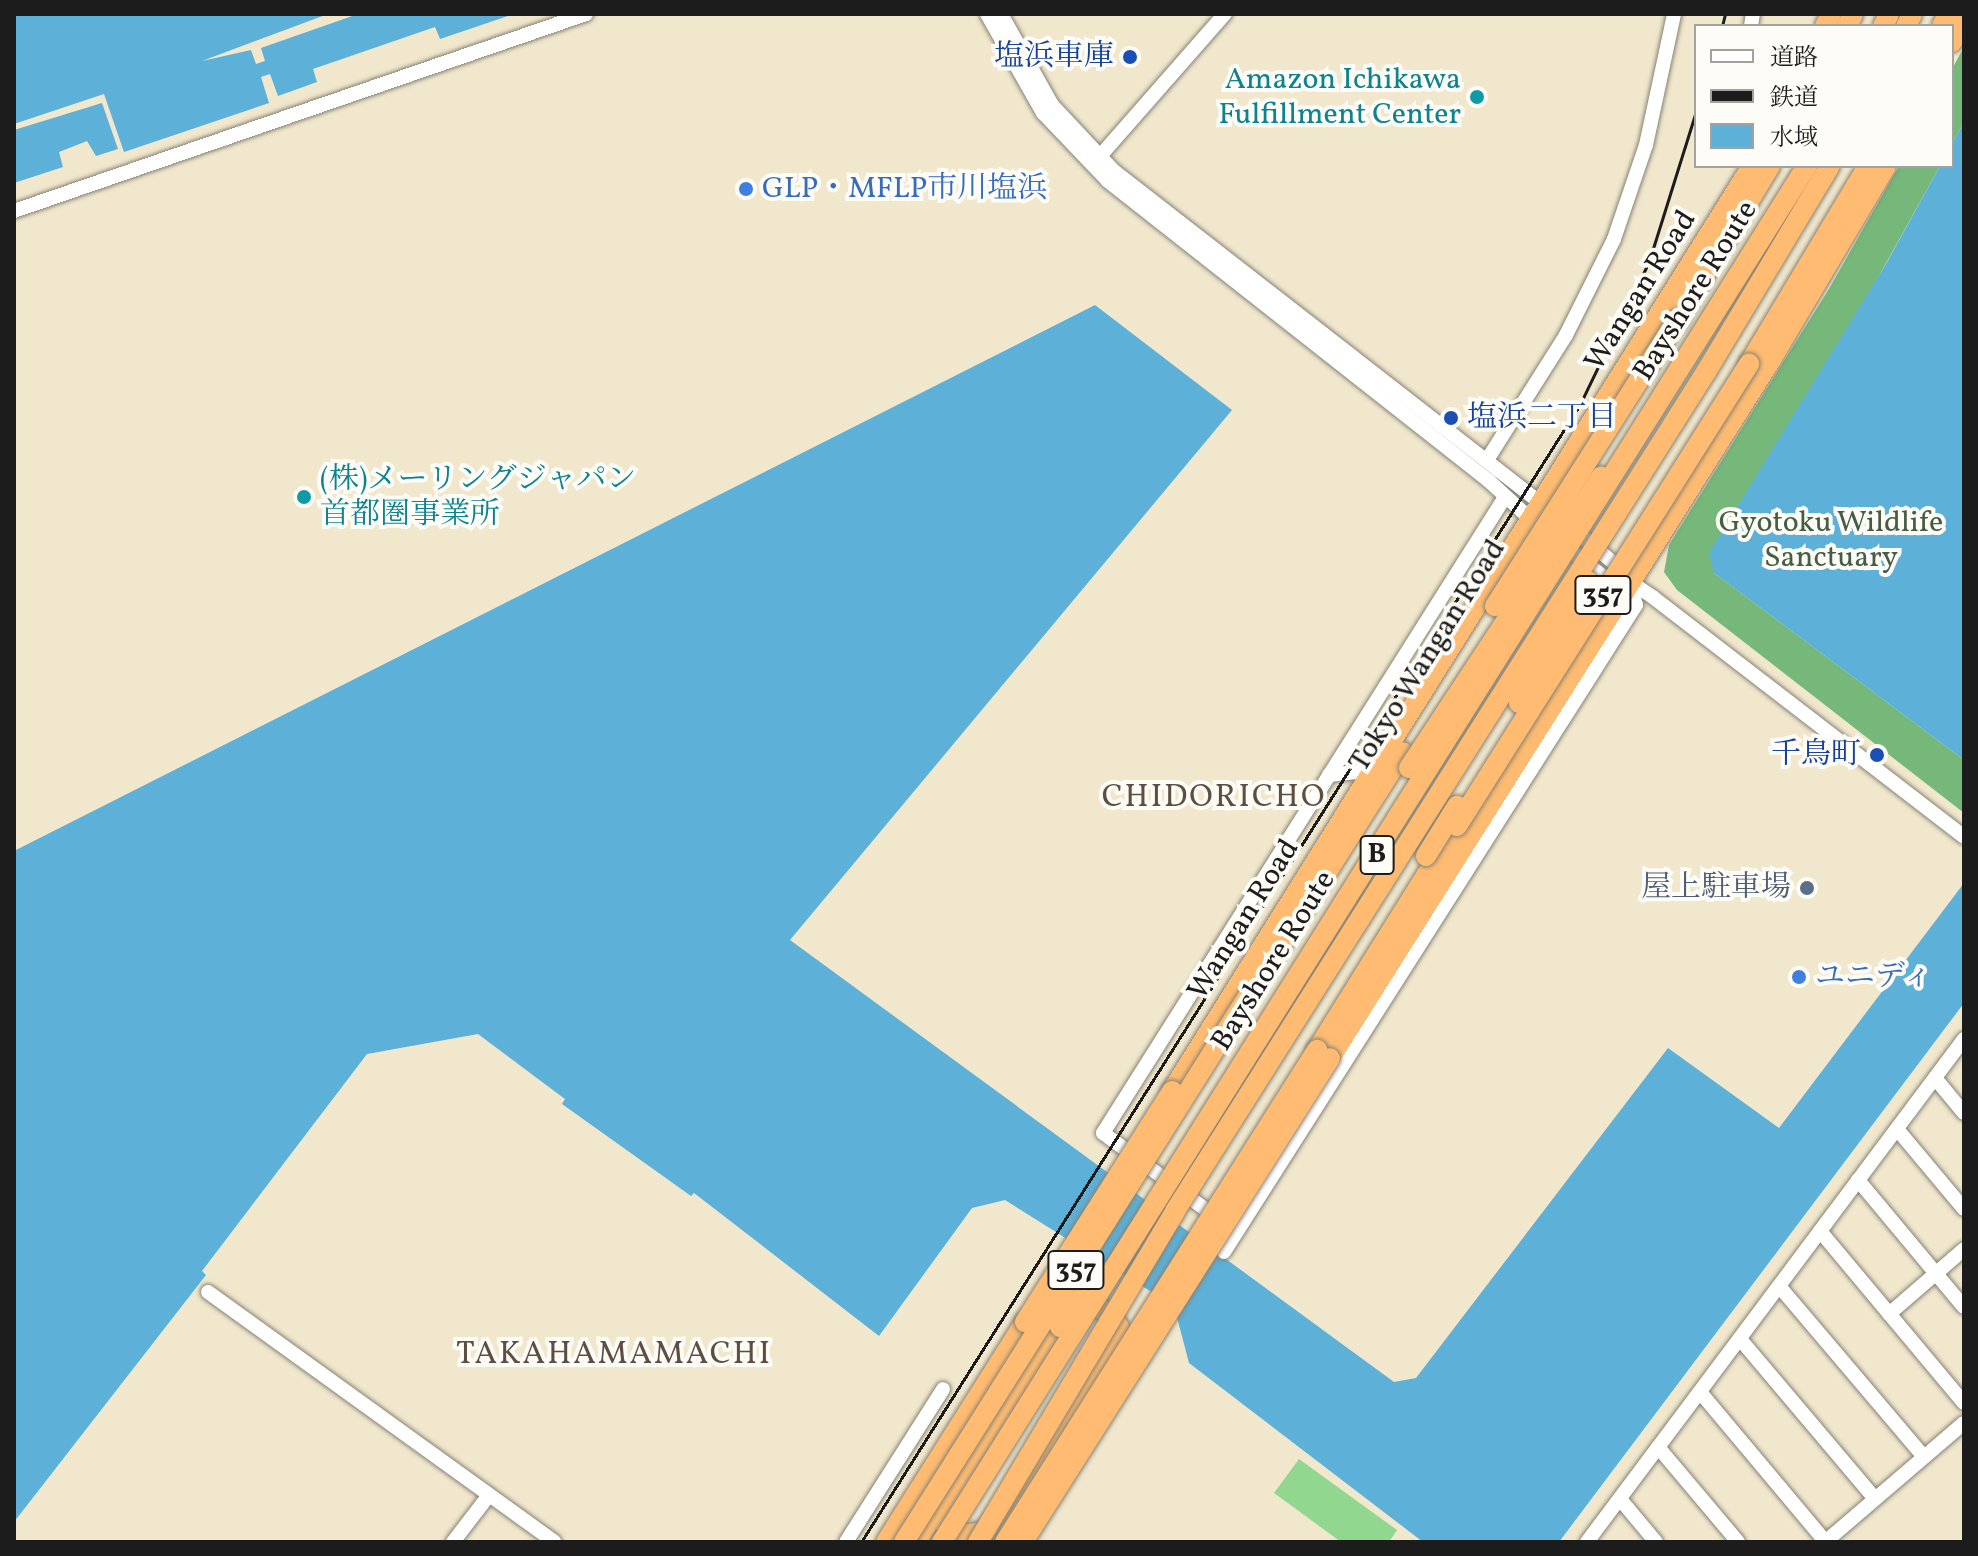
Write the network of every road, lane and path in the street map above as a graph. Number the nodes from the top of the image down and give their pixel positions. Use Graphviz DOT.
graph roads {
  1 [pos="586,14"];
  2 [pos="987,14"];
  3 [pos="1001,14"];
  4 [pos="1225,14"];
  5 [pos="1674,14"];
  6 [pos="1964,19"];
  7 [pos="1954,38"];
  8 [pos="1095,162"];
  9 [pos="1751,168"];
  10 [pos="1769,168"];
  11 [pos="1806,168"];
  12 [pos="1829,168"];
  13 [pos="1867,168"];
  14 [pos="1885,168"];
  15 [pos="14,211"];
  16 [pos="1179,230"];
  17 [pos="1237,266"];
  18 [pos="1227,279"];
  19 [pos="1736,287"];
  20 [pos="1348,362"];
  21 [pos="1422,419"];
  22 [pos="1487,460"];
  23 [pos="1505,497"];
  24 [pos="1618,512"];
  25 [pos="1538,513"];
  26 [pos="1629,581"];
  27 [pos="1406,760"];
  28 [pos="1375,770"];
  29 [pos="1329,775"];
  30 [pos="1964,837"];
  31 [pos="1241,994"];
  32 [pos="1341,1010"];
  33 [pos="1964,1039"];
  34 [pos="1323,1054"];
  35 [pos="1935,1078"];
  36 [pos="1964,1113"];
  37 [pos="1169,1123"];
  38 [pos="1897,1129"];
  39 [pos="1858,1180"];
  40 [pos="1168,1186"];
  41 [pos="1964,1209"];
  42 [pos="1212,1213"];
  43 [pos="1820,1231"];
  44 [pos="1236,1233"];
  45 [pos="1964,1249"];
  46 [pos="1224,1252"];
  47 [pos="1936,1273"];
  48 [pos="1779,1286"];
  49 [pos="208,1292"];
  50 [pos="1964,1307"];
  51 [pos="1889,1314"];
  52 [pos="1025,1322"];
  53 [pos="1740,1339"];
  54 [pos="943,1389"];
  55 [pos="1700,1392"];
  56 [pos="1964,1403"];
  57 [pos="1107,1405"];
  58 [pos="1964,1423"];
  59 [pos="1658,1447"];
  60 [pos="1924,1457"];
  61 [pos="489,1495"];
  62 [pos="1620,1499"];
  63 [pos="1875,1499"];
  64 [pos="453,1542"];
  65 [pos="554,1542"];
  66 [pos="846,1542"];
  67 [pos="886,1542"];
  68 [pos="904,1542"];
  69 [pos="916,1542"];
  70 [pos="942,1542"];
  71 [pos="978,1542"];
  72 [pos="1005,1542"];
  73 [pos="1023,1542"];
  74 [pos="1587,1542"];
  75 [pos="1656,1542"];
  76 [pos="1738,1542"];
  77 [pos="1825,1542"];
  1 -- 15 [label="street"];
  2 -- 8 [label="street"];
  3 -- 8 [label="street"];
  4 -- 8 [label="street"];
  5 -- 22 [label="street"];
  6 -- 7 [label="highway"];
  8 -- 16 [label="street"];
  9 -- 25 [label="highway, Wangan Road / 357"];
  10 -- 27 [label="highway, Tokyo Wangan Road, bridge"];
  11 -- 19 [label="highway, Bayshore Route / B, bridge"];
  12 -- 24 [label="highway, Bayshore Route / B, bridge"];
  13 -- 32 [label="highway, 357, bridge"];
  14 -- 26 [label="highway, 357"];
  16 -- 17 [label="street"];
  16 -- 18 [label="street"];
  17 -- 18 [label="street"];
  17 -- 20 [label="street"];
  18 -- 20 [label="street"];
  19 -- 27 [label="highway, bridge"];
  19 -- 40 [label="highway, Bayshore Route / B, bridge"];
  20 -- 21 [label="street"];
  21 -- 22 [label="street"];
  21 -- 23 [label="street"];
  22 -- 25 [label="street"];
  23 -- 25 [label="street"];
  23 -- 29 [label="street"];
  24 -- 32 [label="highway, bridge"];
  24 -- 71 [label="highway, Bayshore Route / B, bridge"];
  25 -- 26 [label="street"];
  25 -- 28 [label="highway, Wangan Road / 357"];
  26 -- 30 [label="street"];
  26 -- 34 [label="highway, 357"];
  26 -- 44 [label="street"];
  27 -- 31 [label="highway, 357"];
  28 -- 29 [label="street"];
  28 -- 31 [label="highway, Wangan Road / 357"];
  29 -- 44 [label="street"];
  31 -- 37 [label="highway, 357, bridge"];
  31 -- 52 [label="highway, Wangan Road / 357, bridge"];
  32 -- 34 [label="highway, 357"];
  33 -- 35 [label="street"];
  34 -- 42 [label="highway, 357, bridge"];
  34 -- 57 [label="highway, 357, bridge"];
  35 -- 36 [label="street"];
  35 -- 38 [label="street"];
  37 -- 52 [label="highway, bridge"];
  37 -- 68 [label="highway, 357, bridge"];
  38 -- 39 [label="street"];
  38 -- 41 [label="street"];
  39 -- 43 [label="street"];
  39 -- 47 [label="street"];
  40 -- 69 [label="highway, bridge"];
  40 -- 70 [label="highway, Bayshore Route / B, bridge"];
  42 -- 57 [label="highway, bridge"];
  42 -- 72 [label="highway, 357, bridge"];
  43 -- 48 [label="street"];
  43 -- 51 [label="street"];
  44 -- 46 [label="street"];
  45 -- 47 [label="street"];
  47 -- 50 [label="street"];
  47 -- 51 [label="street"];
  48 -- 53 [label="street"];
  48 -- 60 [label="street"];
  49 -- 61 [label="street"];
  51 -- 56 [label="street"];
  52 -- 67 [label="highway, Wangan Road / 357"];
  53 -- 55 [label="street"];
  53 -- 63 [label="street"];
  54 -- 66 [label="street"];
  55 -- 59 [label="street"];
  55 -- 77 [label="street"];
  57 -- 73 [label="highway, 357, bridge"];
  58 -- 60 [label="street"];
  59 -- 62 [label="street"];
  59 -- 76 [label="street"];
  60 -- 63 [label="street"];
  61 -- 64 [label="street"];
  61 -- 65 [label="street"];
  62 -- 74 [label="street"];
  62 -- 75 [label="street"];
  63 -- 77 [label="street"];
}
